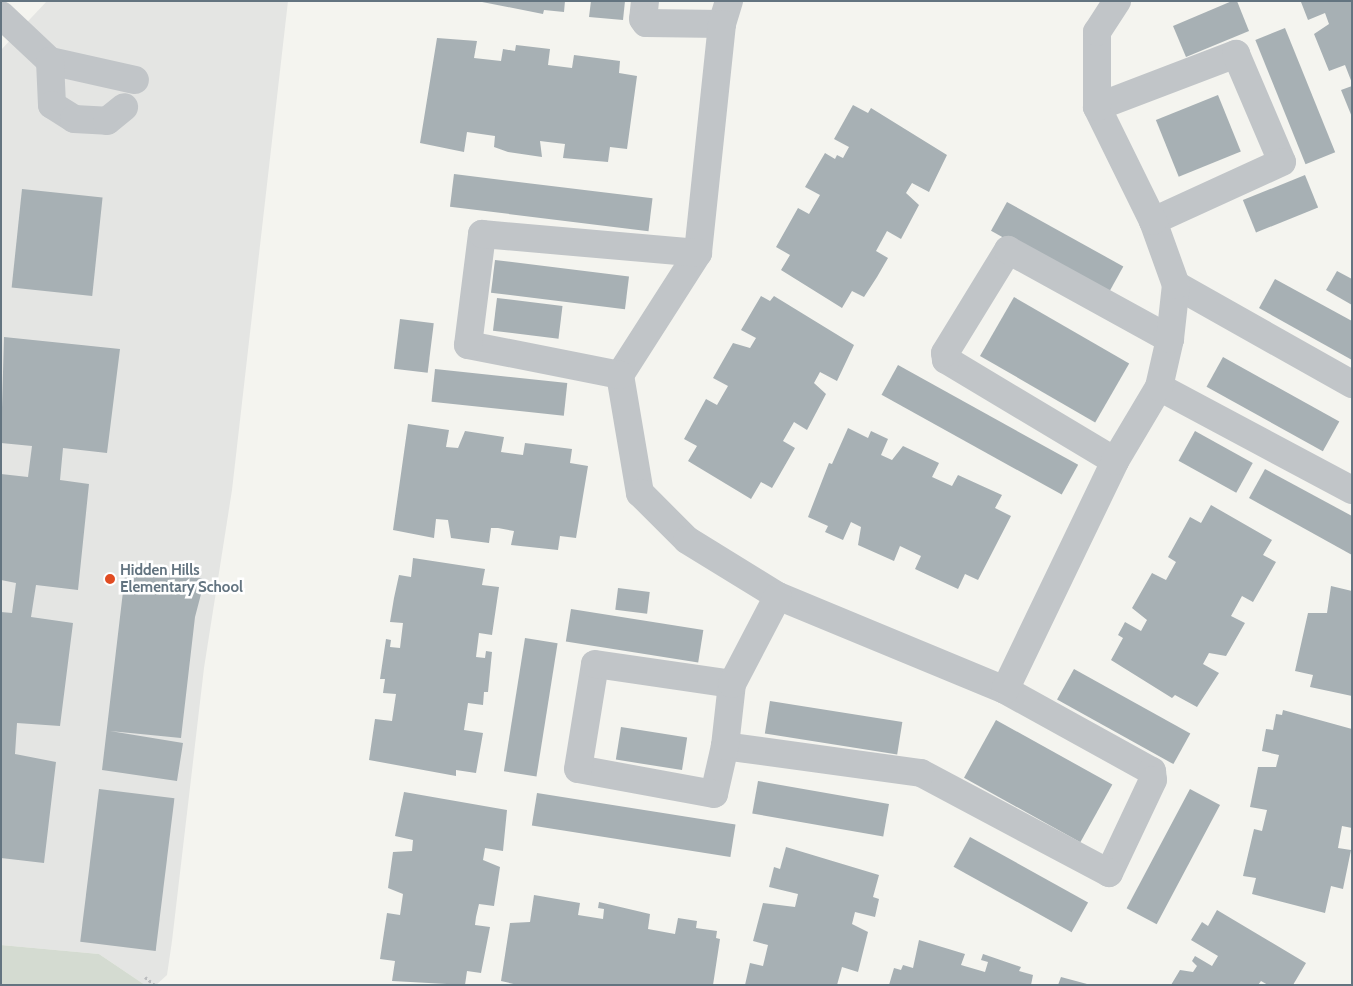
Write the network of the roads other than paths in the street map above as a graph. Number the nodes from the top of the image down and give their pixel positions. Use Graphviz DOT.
graph roads {
  1 [pos="645,1"];
  2 [pos="1117,1"];
  3 [pos="726,13"];
  4 [pos="1,15"];
  5 [pos="50,61"];
  6 [pos="135,80"];
  7 [pos="124,108"];
  8 [pos="1097,108"];
  9 [pos="1153,221"];
  10 [pos="698,253"];
  11 [pos="1176,285"];
  12 [pos="1170,340"];
  13 [pos="620,375"];
  14 [pos="1352,384"];
  15 [pos="1159,387"];
  16 [pos="1115,461"];
  17 [pos="1352,490"];
  18 [pos="778,596"];
  19 [pos="732,684"];
  20 [pos="1005,690"];
  21 [pos="725,746"];
  1 -- 3 [label="lane"];
  2 -- 8 [label="lane"];
  3 -- 10 [label="lane"];
  4 -- 5 [label="lane"];
  5 -- 6 [label="lane"];
  5 -- 7 [label="lane"];
  8 -- 9 [label="lane"];
  8 -- 9 [label="lane"];
  9 -- 11 [label="lane"];
  10 -- 13 [label="lane"];
  10 -- 13 [label="lane"];
  11 -- 12 [label="lane"];
  11 -- 14 [label="lane"];
  12 -- 15 [label="lane"];
  12 -- 16 [label="lane"];
  13 -- 18 [label="lane"];
  15 -- 16 [label="lane"];
  15 -- 17 [label="lane"];
  16 -- 20 [label="lane"];
  18 -- 19 [label="lane"];
  18 -- 20 [label="lane"];
  19 -- 21 [label="lane"];
  19 -- 21 [label="lane"];
  20 -- 21 [label="lane"];
}
